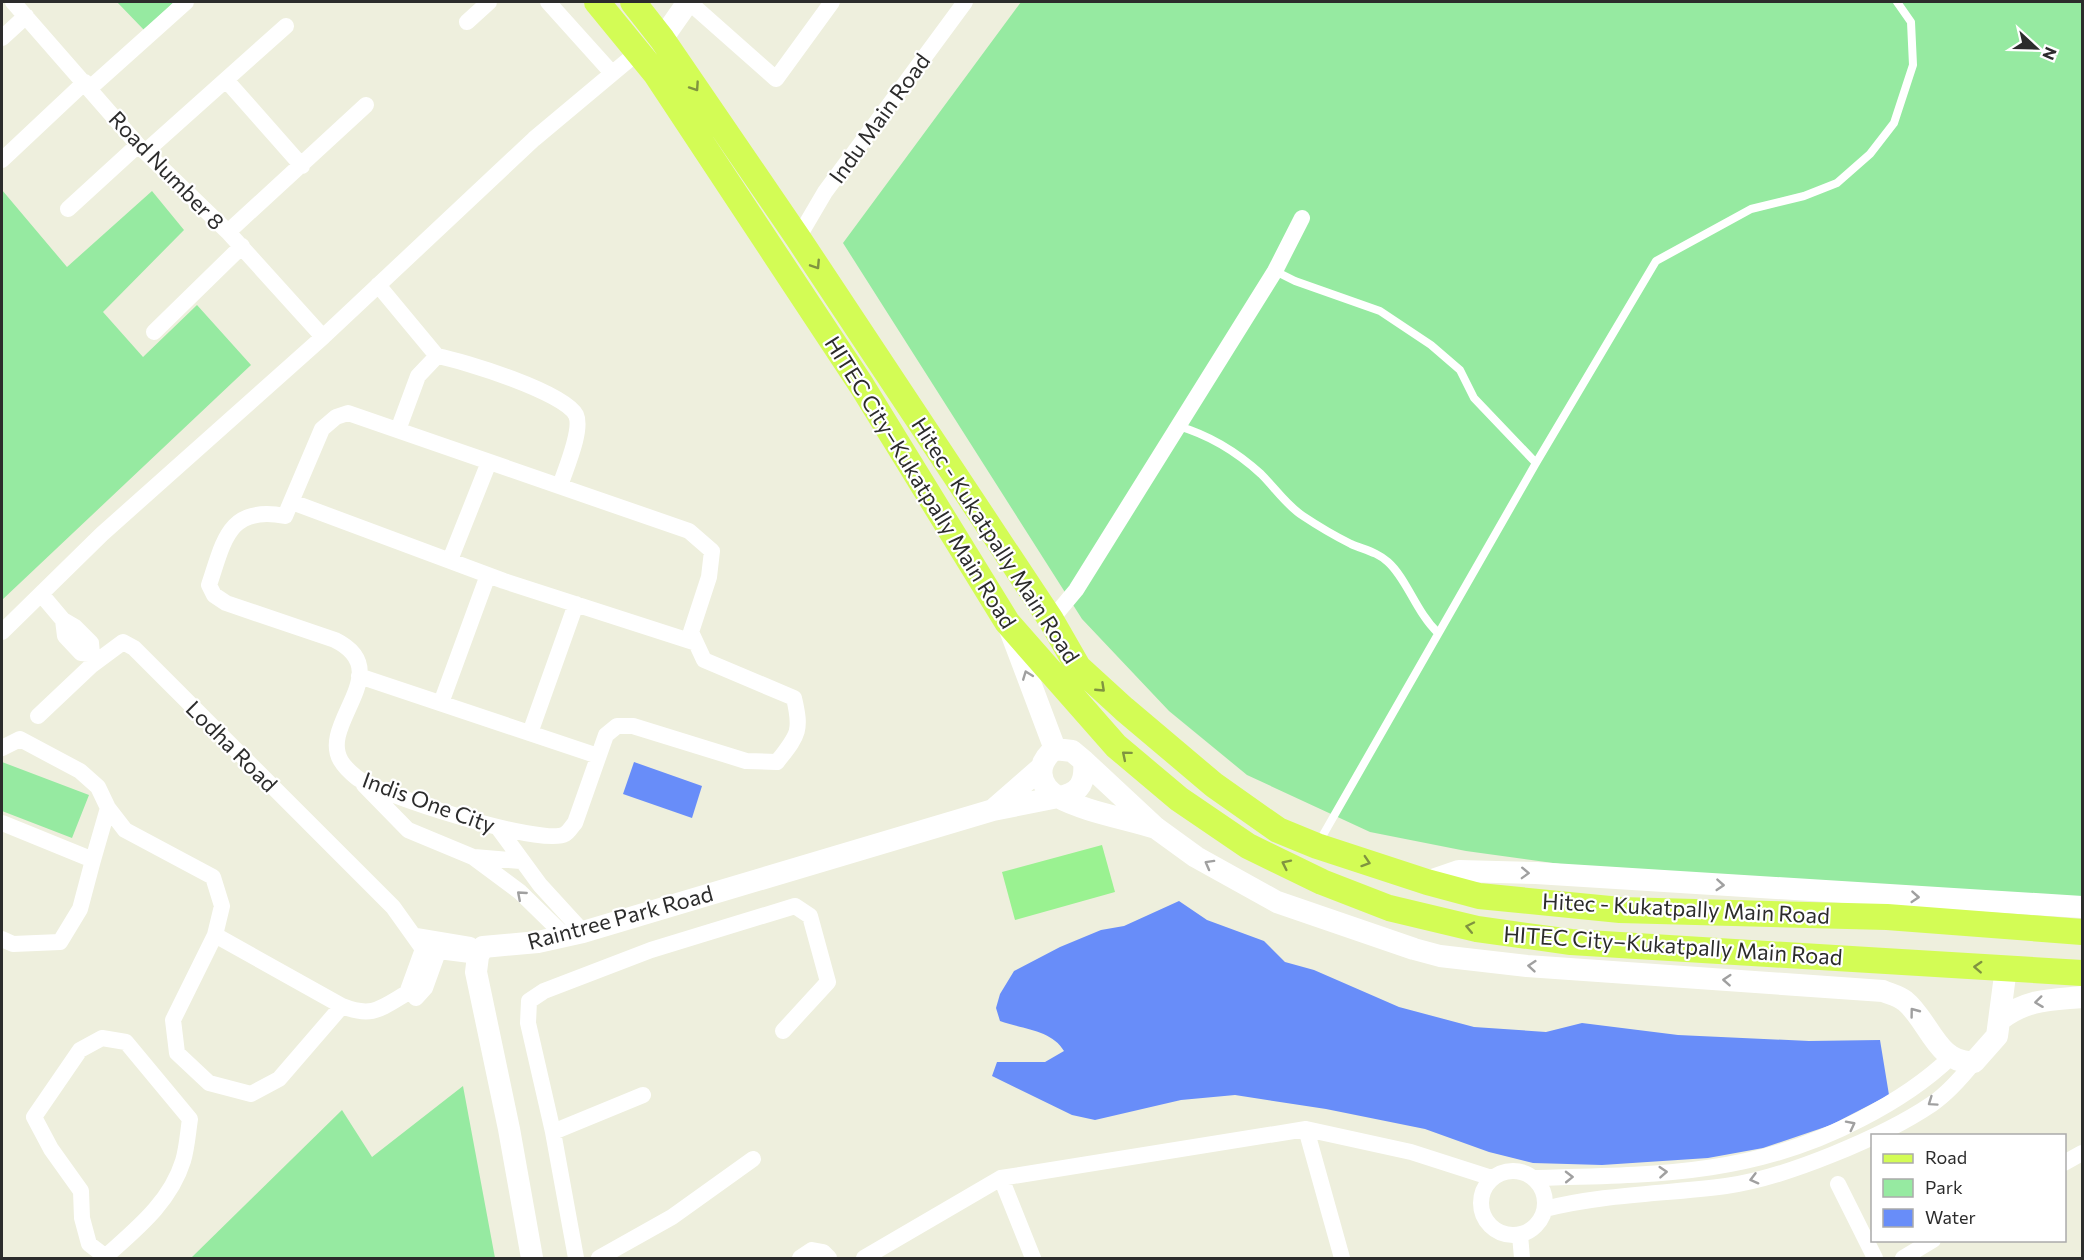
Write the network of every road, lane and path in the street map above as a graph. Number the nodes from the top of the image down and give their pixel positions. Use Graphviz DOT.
graph roads {
  1 [pos="13,2"];
  2 [pos="186,2"];
  3 [pos="489,2"];
  4 [pos="548,2"];
  5 [pos="597,2"];
  6 [pos="633,2"];
  7 [pos="688,2"];
  8 [pos="832,2"];
  9 [pos="965,2"];
  10 [pos="1897,2"];
  11 [pos="26,16"];
  12 [pos="467,22"];
  13 [pos="286,26"];
  14 [pos="2,38"];
  15 [pos="662,39"];
  16 [pos="638,52"];
  17 [pos="611,72"];
  18 [pos="226,80"];
  19 [pos="87,85"];
  20 [pos="366,105"];
  21 [pos="142,148"];
  22 [pos="2,160"];
  23 [pos="302,166"];
  24 [pos="68,208"];
  25 [pos="1302,218"];
  26 [pos="228,232"];
  27 [pos="798,238"];
  28 [pos="242,246"];
  29 [pos="1275,271"];
  30 [pos="378,285"];
  31 [pos="154,332"];
  32 [pos="323,337"];
  33 [pos="437,356"];
  34 [pos="1178,426"];
  35 [pos="398,430"];
  36 [pos="489,462"];
  37 [pos="1536,463"];
  38 [pos="560,486"];
  39 [pos="292,502"];
  40 [pos="450,560"];
  41 [pos="488,574"];
  42 [pos="41,594"];
  43 [pos="576,604"];
  44 [pos="1051,620"];
  45 [pos="1007,622"];
  46 [pos="2,632"];
  47 [pos="1438,633"];
  48 [pos="696,643"];
  49 [pos="95,657"];
  50 [pos="359,676"];
  51 [pos="441,703"];
  52 [pos="38,717"];
  53 [pos="530,733"];
  54 [pos="2,748"];
  55 [pos="1055,749"];
  56 [pos="598,756"];
  57 [pos="1084,761"];
  58 [pos="1041,768"];
  59 [pos="357,778"];
  60 [pos="1058,797"];
  61 [pos="108,808"];
  62 [pos="993,810"];
  63 [pos="2,822"];
  64 [pos="1156,828"];
  65 [pos="499,829"];
  66 [pos="1317,846"];
  67 [pos="473,857"];
  68 [pos="93,860"];
  69 [pos="521,861"];
  70 [pos="1427,882"];
  71 [pos="2082,907"];
  72 [pos="2082,932"];
  73 [pos="573,933"];
  74 [pos="215,935"];
  75 [pos="2,939"];
  76 [pos="430,948"];
  77 [pos="479,956"];
  78 [pos="2006,968"];
  79 [pos="2082,973"];
  80 [pos="2082,997"];
  81 [pos="416,998"];
  82 [pos="342,1006"];
  83 [pos="2001,1019"];
  84 [pos="783,1031"];
  85 [pos="1951,1057"];
  86 [pos="1974,1062"];
  87 [pos="643,1095"];
  88 [pos="1306,1129"];
  89 [pos="553,1132"];
  90 [pos="1876,1134"];
  91 [pos="1871,1136"];
  92 [pos="2082,1153"];
  93 [pos="753,1159"];
  94 [pos="2066,1162"];
  95 [pos="1001,1178"];
  96 [pos="1492,1178"];
  97 [pos="1534,1178"];
  98 [pos="1839,1184"];
  99 [pos="1545,1209"];
  100 [pos="1520,1235"];
  101 [pos="1930,1242"];
  102 [pos="105,1258"];
  103 [pos="532,1258"];
  104 [pos="576,1258"];
  105 [pos="599,1258"];
  106 [pos="800,1258"];
  107 [pos="829,1258"];
  108 [pos="864,1258"];
  109 [pos="1033,1258"];
  110 [pos="1342,1258"];
  111 [pos="1522,1258"];
  112 [pos="1875,1258"];
  113 [pos="1903,1258"];
  1 -- 11 [label="street, Road Number 8"];
  2 -- 19 [label="street"];
  3 -- 12 [label="street"];
  4 -- 17 [label="street"];
  5 -- 16 [label="main road, HITEC City–Kukatpally Main Road"];
  6 -- 15 [label="main road, Hitec - Kukatpally Main Road"];
  7 -- 8 [label="street"];
  7 -- 15 [label="street"];
  9 -- 27 [label="street, Indu Main Road"];
  10 -- 37 [label="lane"];
  11 -- 14 [label="street"];
  11 -- 19 [label="street, Road Number 8"];
  13 -- 18 [label="street"];
  15 -- 27 [label="main road, Hitec - Kukatpally Main Road, one-way"];
  16 -- 17 [label="street"];
  16 -- 45 [label="main road, HITEC City–Kukatpally Main Road"];
  17 -- 30 [label="street"];
  18 -- 21 [label="street"];
  18 -- 23 [label="street"];
  19 -- 21 [label="street, Road Number 8"];
  19 -- 22 [label="street"];
  20 -- 23 [label="street"];
  21 -- 24 [label="street"];
  21 -- 26 [label="street, Road Number 8"];
  23 -- 26 [label="street"];
  25 -- 29 [label="street"];
  26 -- 28 [label="street, Road Number 8"];
  27 -- 44 [label="main road, Hitec - Kukatpally Main Road, one-way"];
  28 -- 31 [label="street"];
  28 -- 32 [label="street, Road Number 8"];
  29 -- 34 [label="street"];
  29 -- 37 [label="lane"];
  30 -- 32 [label="street"];
  30 -- 33 [label="street"];
  32 -- 42 [label="street"];
  33 -- 35 [label="street"];
  33 -- 38 [label="street"];
  34 -- 44 [label="street"];
  34 -- 47 [label="lane"];
  35 -- 36 [label="street"];
  35 -- 39 [label="street"];
  36 -- 38 [label="street"];
  36 -- 40 [label="street"];
  37 -- 47 [label="lane"];
  38 -- 48 [label="street"];
  39 -- 40 [label="street"];
  39 -- 50 [label="street"];
  40 -- 41 [label="street"];
  41 -- 43 [label="street"];
  41 -- 51 [label="street"];
  42 -- 46 [label="street"];
  42 -- 49 [label="street"];
  43 -- 48 [label="street"];
  43 -- 53 [label="street"];
  44 -- 66 [label="main road, Hitec - Kukatpally Main Road, one-way"];
  55 -- 45 [label="street, one-way"];
  78 -- 45 [label="main road, HITEC City–Kukatpally Main Road, one-way"];
  47 -- 66 [label="lane"];
  48 -- 56 [label="street, Indis One City"];
  49 -- 52 [label="street, Lodha Road"];
  49 -- 76 [label="street, Lodha Road"];
  50 -- 51 [label="street"];
  50 -- 59 [label="street, Indis One City"];
  51 -- 53 [label="street"];
  53 -- 56 [label="street"];
  54 -- 61 [label="street"];
  55 -- 57 [label="street"];
  55 -- 58 [label="street"];
  56 -- 65 [label="street, Indis One City"];
  57 -- 60 [label="street"];
  57 -- 64 [label="street"];
  58 -- 60 [label="street"];
  58 -- 62 [label="street, Raintree Park Road"];
  59 -- 65 [label="street, Indis One City"];
  59 -- 67 [label="street"];
  60 -- 62 [label="street, Raintree Park Road"];
  60 -- 64 [label="street"];
  61 -- 68 [label="street"];
  61 -- 74 [label="street"];
  62 -- 73 [label="street, Raintree Park Road"];
  63 -- 68 [label="street"];
  85 -- 64 [label="street, one-way"];
  65 -- 69 [label="street"];
  66 -- 70 [label="main road, Hitec - Kukatpally Main Road, one-way"];
  67 -- 69 [label="street"];
  73 -- 67 [label="street, one-way"];
  68 -- 75 [label="street"];
  69 -- 73 [label="street"];
  70 -- 71 [label="street, one-way"];
  70 -- 72 [label="main road, Hitec - Kukatpally Main Road"];
  73 -- 77 [label="street, Raintree Park Road"];
  74 -- 82 [label="street"];
  74 -- 82 [label="street"];
  76 -- 77 [label="street"];
  76 -- 77 [label="street"];
  76 -- 81 [label="street"];
  76 -- 82 [label="street"];
  77 -- 103 [label="street"];
  78 -- 79 [label="main road, HITEC City–Kukatpally Main Road"];
  78 -- 83 [label="street"];
  80 -- 83 [label="street, one-way"];
  83 -- 86 [label="street"];
  84 -- 89 [label="street"];
  85 -- 86 [label="street"];
  97 -- 85 [label="street, one-way"];
  86 -- 90 [label="street, one-way"];
  87 -- 89 [label="street"];
  88 -- 95 [label="street"];
  88 -- 96 [label="street"];
  88 -- 110 [label="street"];
  89 -- 104 [label="street"];
  91 -- 99 [label="street, one-way"];
  92 -- 94 [label="street"];
  93 -- 105 [label="street"];
  95 -- 108 [label="street"];
  95 -- 109 [label="street"];
  96 -- 97 [label="street"];
  96 -- 100 [label="street"];
  97 -- 99 [label="street"];
  98 -- 112 [label="street"];
  99 -- 100 [label="street"];
  100 -- 111 [label="street"];
  101 -- 113 [label="street"];
  102 -- 102 [label="street"];
  106 -- 107 [label="street"];
}
